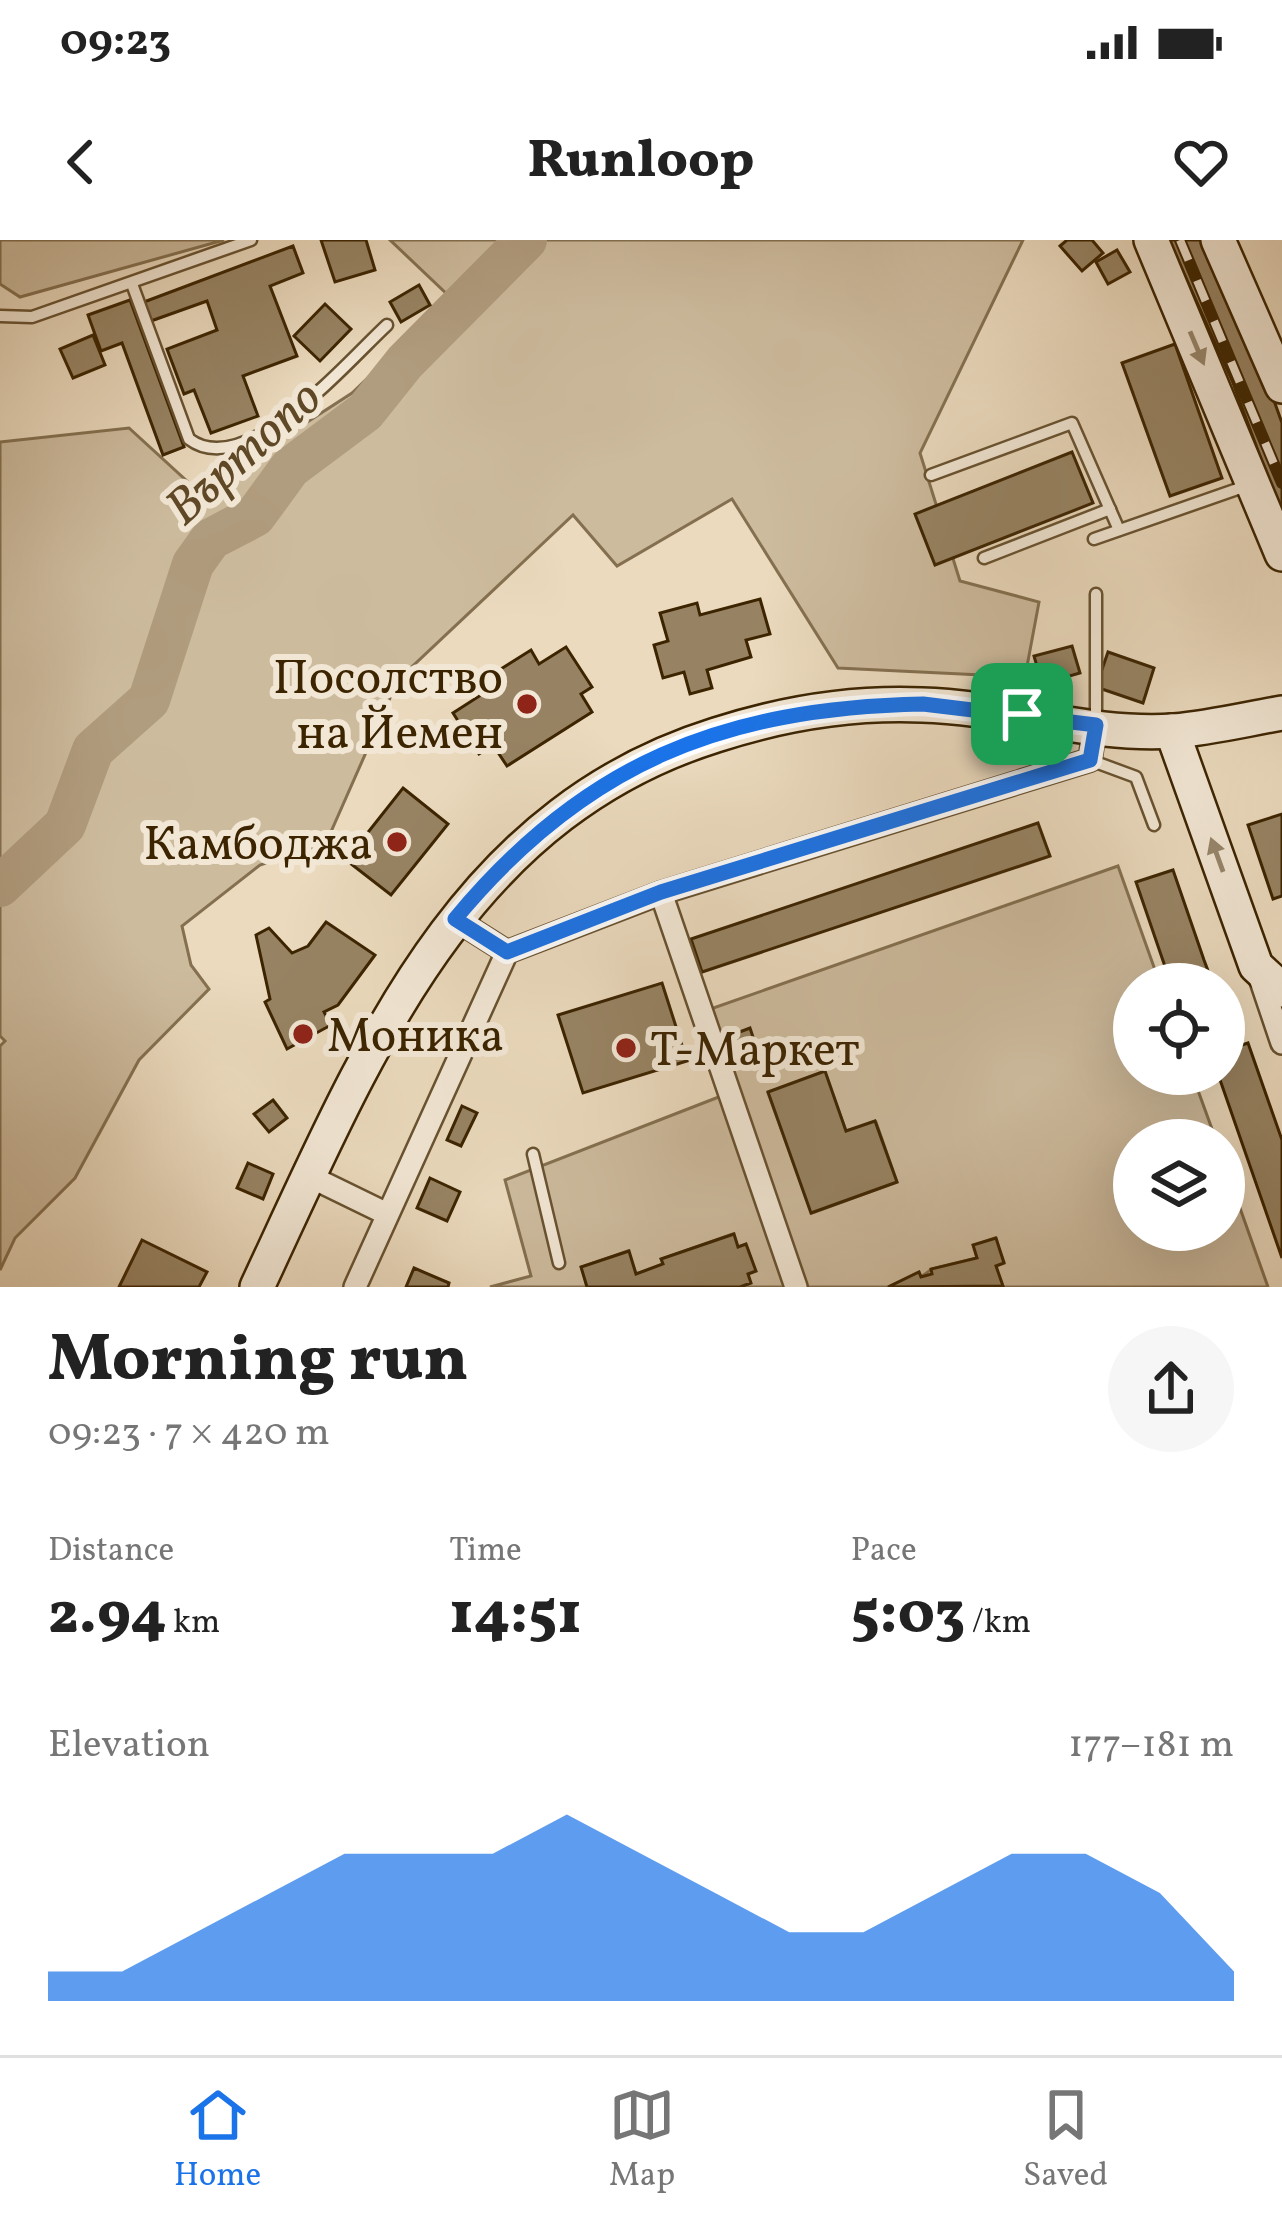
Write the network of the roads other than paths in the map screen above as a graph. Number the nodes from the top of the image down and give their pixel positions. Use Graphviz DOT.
graph roads {
  1 [pos="251,240"];
  2 [pos="1151,240"];
  3 [pos="1218,240"];
  4 [pos="132,284"];
  5 [pos="0,316"];
  6 [pos="387,326"];
  7 [pos="1282,386"];
  8 [pos="931,475"];
  9 [pos="1255,482"];
  10 [pos="1110,509"];
  11 [pos="1118,530"];
  12 [pos="1094,539"];
  13 [pos="1282,554"];
  14 [pos="984,558"];
  15 [pos="1096,594"];
  16 [pos="1282,713"];
  17 [pos="1096,725"];
  18 [pos="1172,731"];
  19 [pos="1090,760"];
  20 [pos="1154,826"];
  21 [pos="661,892"];
  22 [pos="455,919"];
  23 [pos="507,952"];
  24 [pos="1256,965"];
  25 [pos="1282,990"];
  26 [pos="1282,1042"];
  27 [pos="533,1154"];
  28 [pos="309,1177"];
  29 [pos="387,1214"];
  30 [pos="560,1263"];
  31 [pos="256,1287"];
  32 [pos="355,1287"];
  33 [pos="796,1287"];
  1 -- 4 [label="lane"];
  2 -- 9 [label="street, one-way"];
  3 -- 7 [label="street"];
  4 -- 5 [label="lane"];
  4 -- 6 [label="lane"];
  8 -- 10 [label="lane"];
  9 -- 11 [label="lane"];
  9 -- 13 [label="street"];
  10 -- 11 [label="lane"];
  10 -- 14 [label="lane"];
  11 -- 12 [label="lane"];
  15 -- 17 [label="lane"];
  16 -- 18 [label="street"];
  17 -- 18 [label="street"];
  17 -- 19 [label="street"];
  17 -- 22 [label="street"];
  24 -- 18 [label="street, one-way"];
  19 -- 20 [label="lane"];
  19 -- 21 [label="street"];
  21 -- 23 [label="street"];
  21 -- 33 [label="street"];
  22 -- 23 [label="street"];
  22 -- 28 [label="street"];
  23 -- 29 [label="street"];
  24 -- 25 [label="street"];
  24 -- 26 [label="street"];
  27 -- 30 [label="lane"];
  28 -- 29 [label="street"];
  28 -- 31 [label="street"];
  29 -- 32 [label="street"];
}
